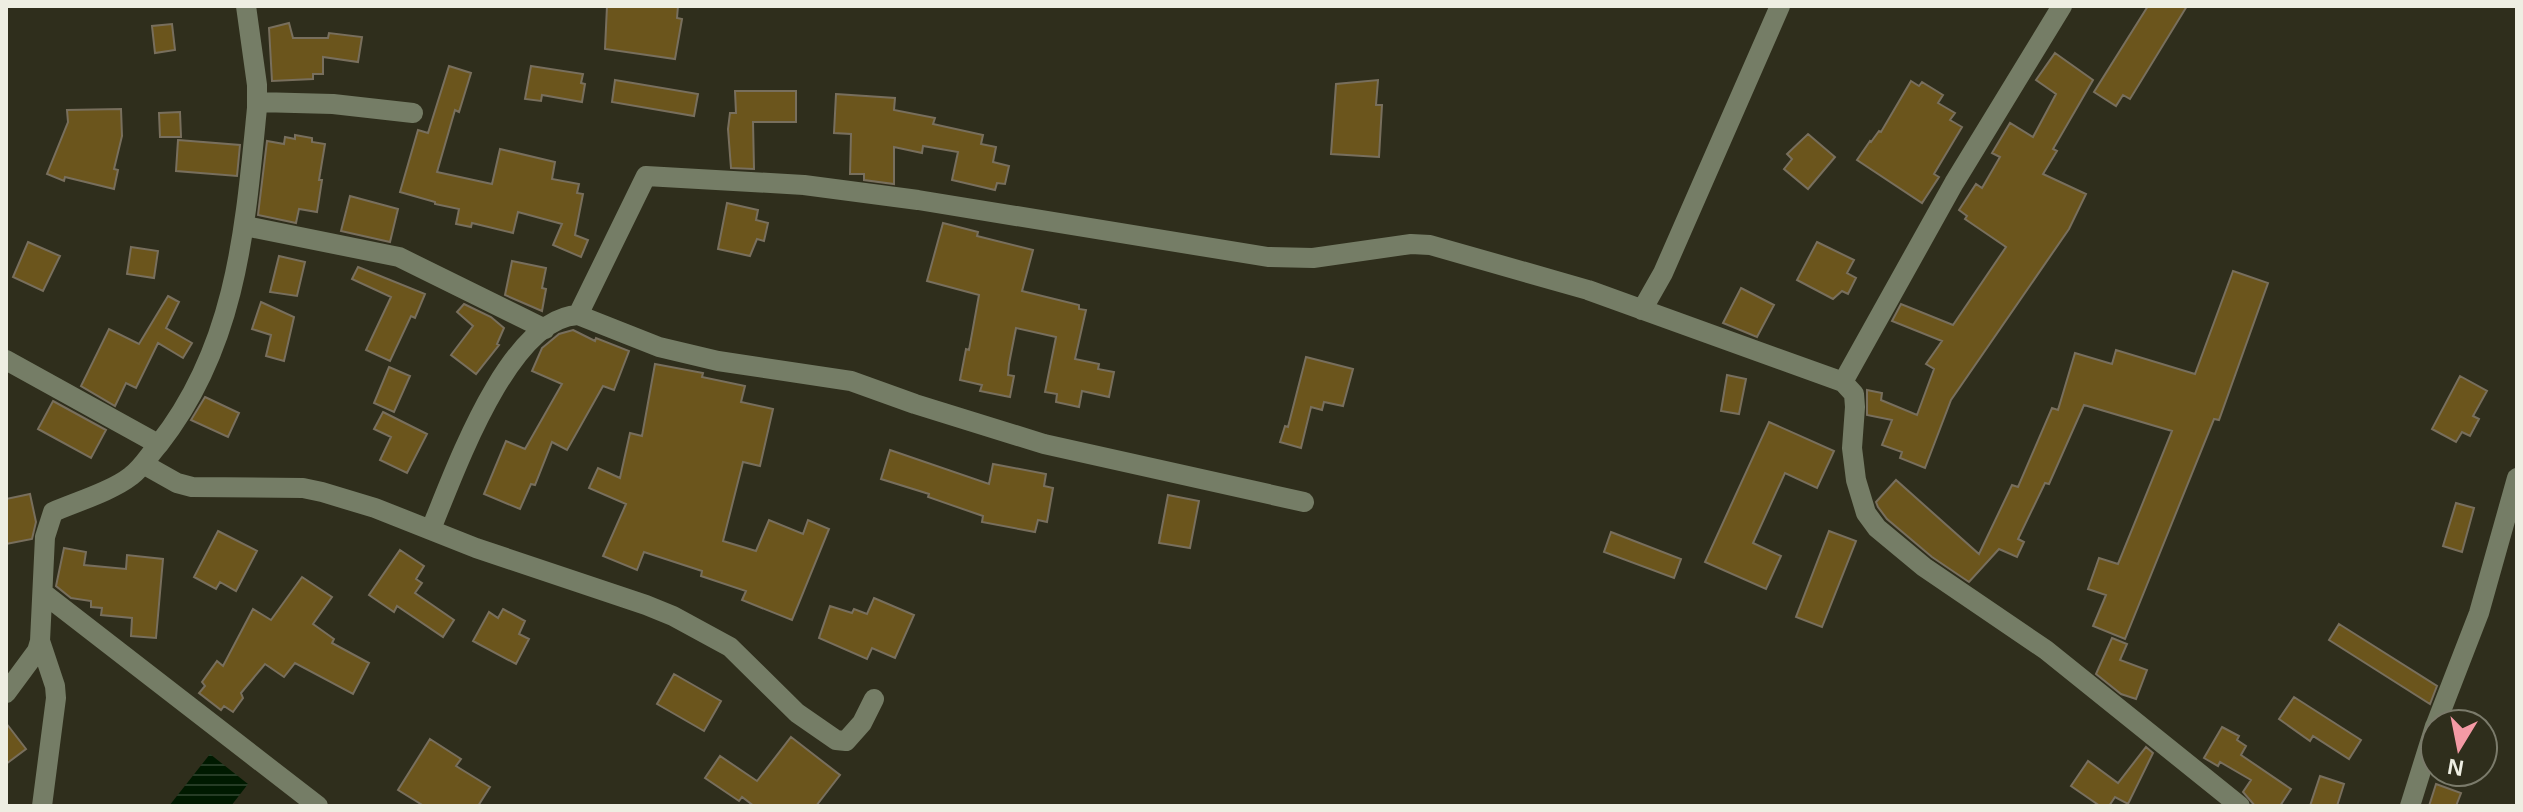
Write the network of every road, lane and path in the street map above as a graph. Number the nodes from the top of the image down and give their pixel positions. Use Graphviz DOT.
graph roads {
  1 [pos="246,6"];
  2 [pos="1780,6"];
  3 [pos="2062,6"];
  4 [pos="257,102"];
  5 [pos="413,113"];
  6 [pos="245,226"];
  7 [pos="1642,310"];
  8 [pos="578,315"];
  9 [pos="545,329"];
  10 [pos="6,360"];
  11 [pos="1843,382"];
  12 [pos="158,444"];
  13 [pos="145,465"];
  14 [pos="2517,478"];
  15 [pos="1304,502"];
  16 [pos="431,529"];
  17 [pos="43,593"];
  18 [pos="40,641"];
  19 [pos="6,693"];
  20 [pos="874,699"];
  21 [pos="2442,708"];
  22 [pos="2419,777"];
  23 [pos="42,806"];
  24 [pos="318,806"];
  25 [pos="2240,806"];
  26 [pos="2410,806"];
  1 -- 4 [label="street"];
  2 -- 7 [label="street"];
  3 -- 11 [label="street"];
  4 -- 5 [label="street"];
  4 -- 6 [label="street"];
  6 -- 9 [label="street"];
  6 -- 12 [label="street"];
  7 -- 8 [label="street"];
  7 -- 11 [label="street"];
  8 -- 9 [label="street"];
  8 -- 15 [label="street"];
  9 -- 16 [label="street"];
  10 -- 12 [label="street"];
  11 -- 25 [label="street"];
  12 -- 13 [label="street"];
  13 -- 16 [label="street"];
  13 -- 17 [label="street"];
  14 -- 21 [label="street"];
  16 -- 20 [label="street"];
  17 -- 18 [label="street"];
  17 -- 24 [label="street"];
  18 -- 19 [label="street"];
  18 -- 23 [label="street"];
  22 -- 26 [label="street"];
}
